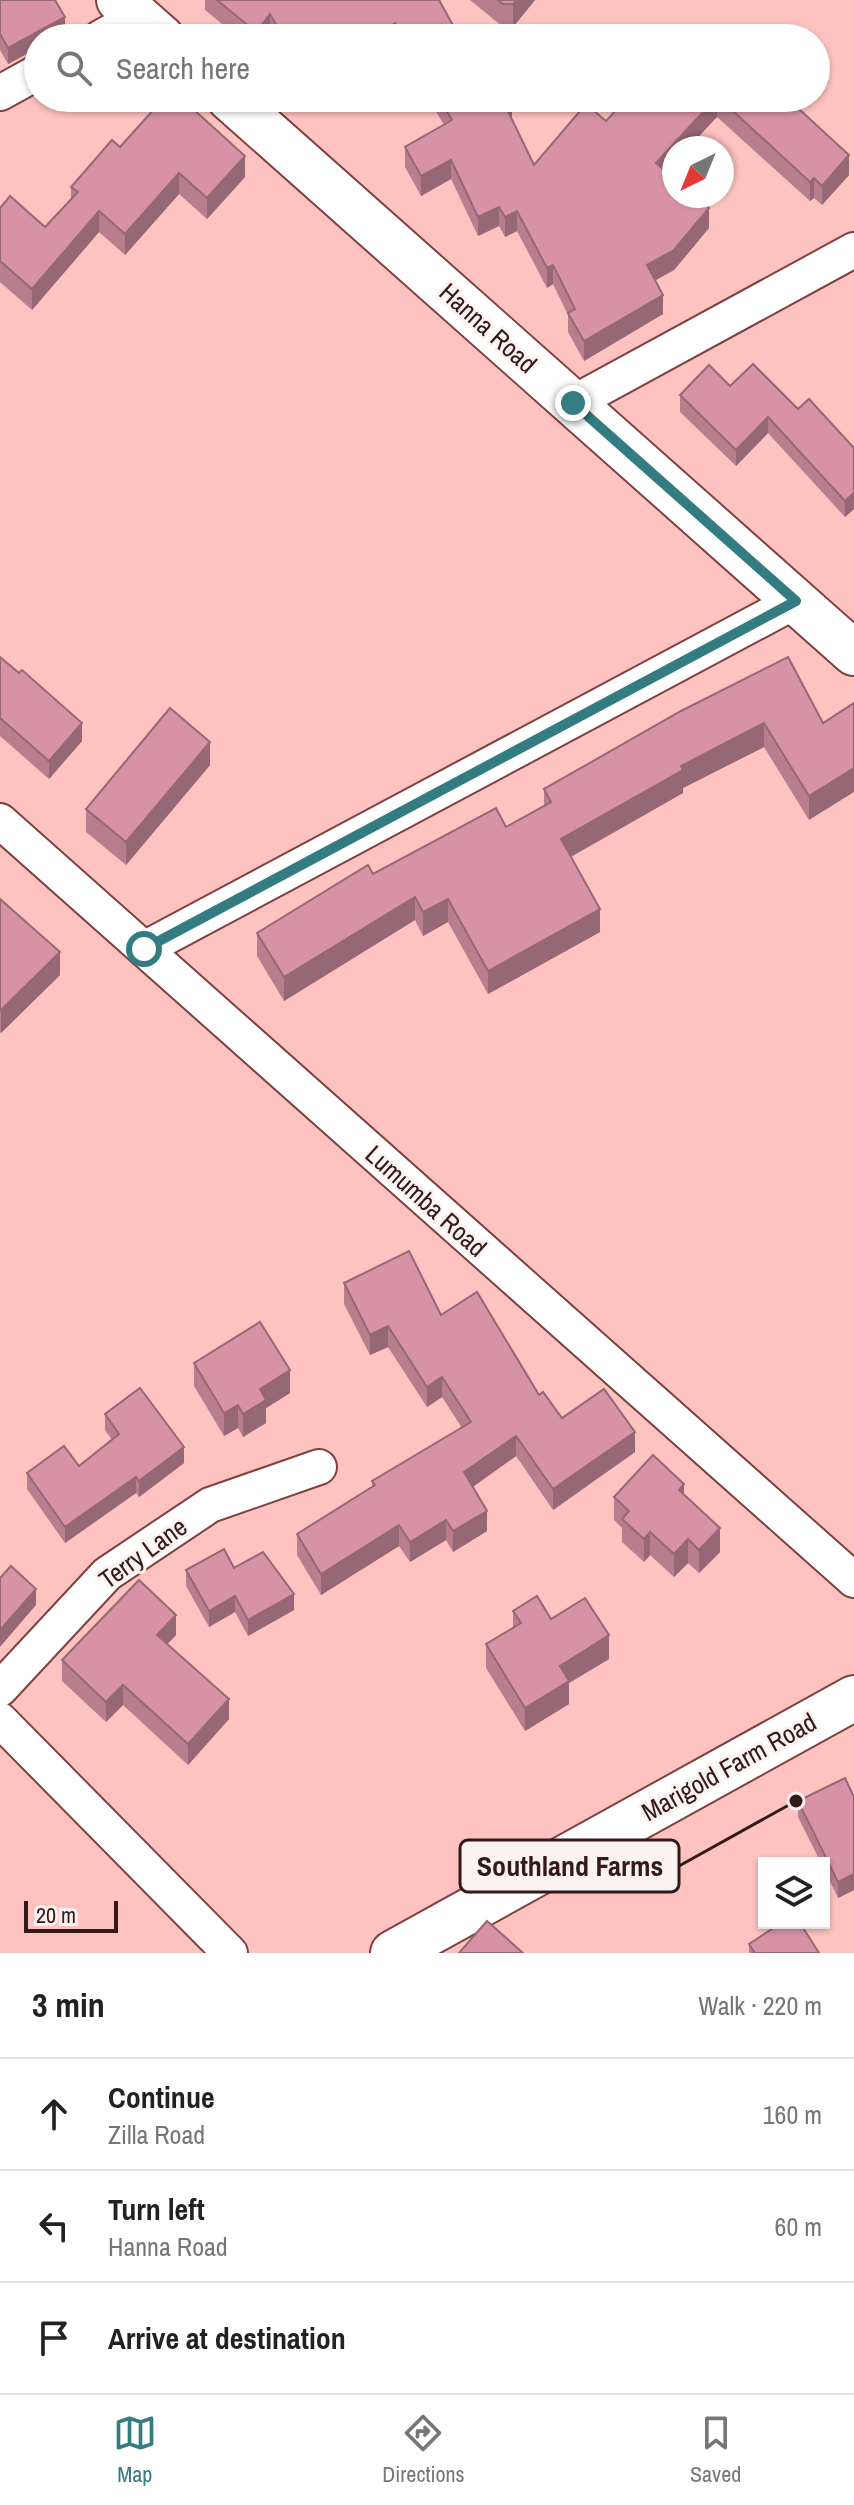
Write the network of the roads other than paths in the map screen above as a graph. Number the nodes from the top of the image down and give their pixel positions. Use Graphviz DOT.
graph roads {
  1 [pos="24,80"];
  2 [pos="0,93"];
  3 [pos="245,112"];
  4 [pos="854,250"];
  5 [pos="573,403"];
  6 [pos="796,601"];
  7 [pos="854,653"];
  8 [pos="0,821"];
  9 [pos="144,949"];
  10 [pos="319,1467"];
  11 [pos="854,1580"];
  12 [pos="0,1689"];
  13 [pos="854,1698"];
  14 [pos="0,1720"];
  15 [pos="230,1953"];
  16 [pos="393,1953"];
  1 -- 2 [label="street"];
  3 -- 5 [label="street, Hanna Road"];
  4 -- 5 [label="street"];
  5 -- 6 [label="street, Hanna Road"];
  6 -- 7 [label="street, Hanna Road"];
  6 -- 9 [label="street"];
  8 -- 9 [label="street, Lumumba Road"];
  9 -- 11 [label="street, Lumumba Road"];
  10 -- 12 [label="street, Terry Lane"];
  13 -- 16 [label="street, Marigold Farm Road"];
  14 -- 15 [label="street"];
}
